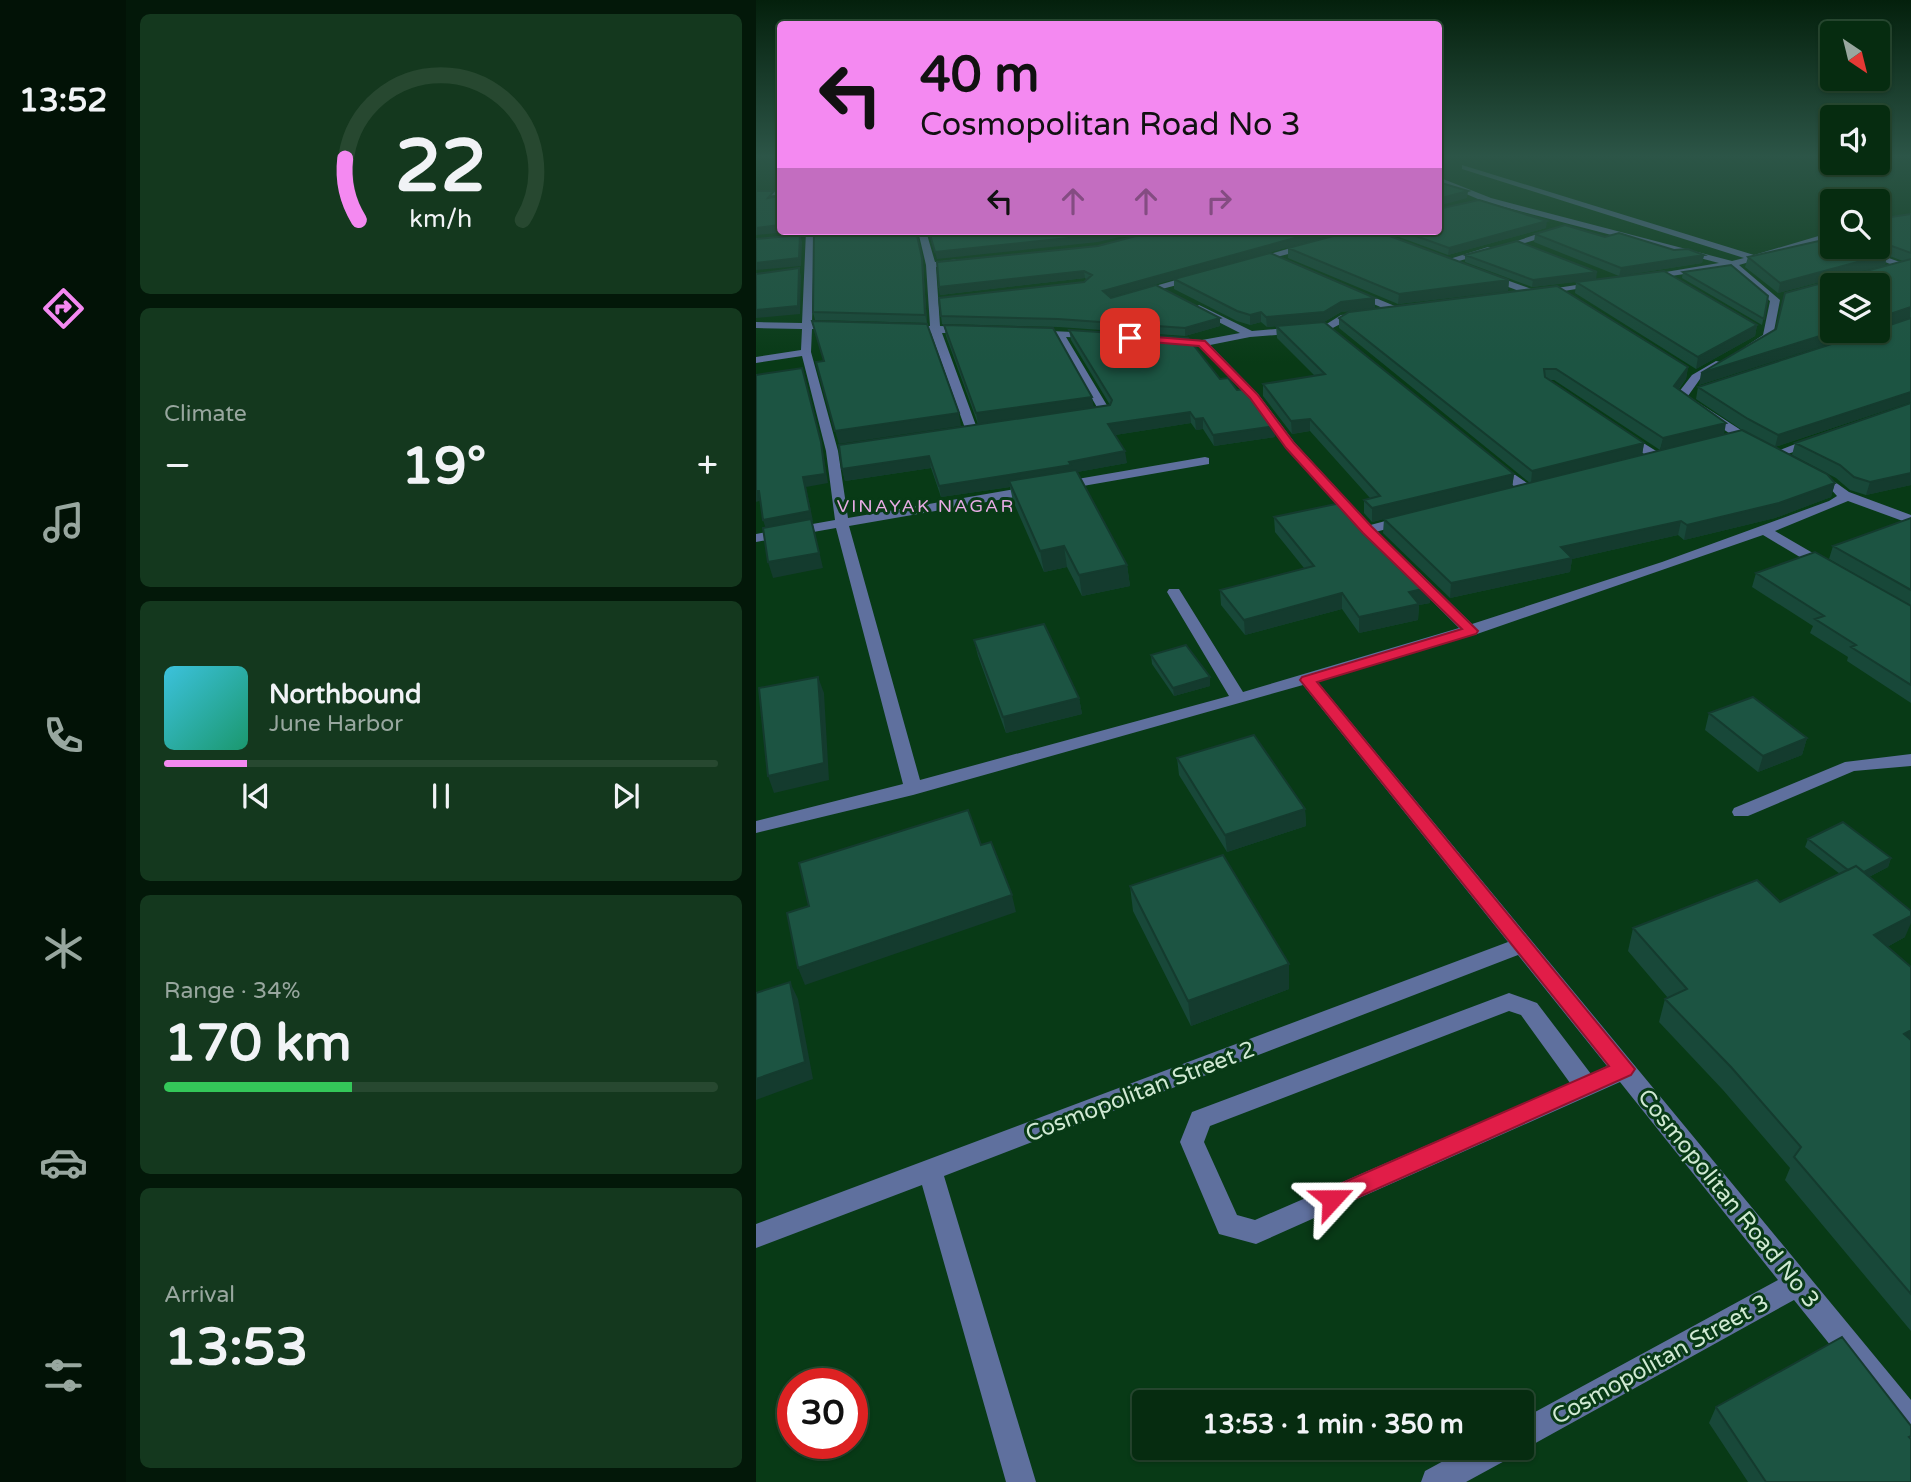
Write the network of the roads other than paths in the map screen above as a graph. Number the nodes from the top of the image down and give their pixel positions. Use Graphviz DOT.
graph roads {
  1 [pos="1576,225"];
  2 [pos="1584,225"];
  3 [pos="1650,225"];
  4 [pos="805,235"];
  5 [pos="923,235"];
  6 [pos="1820,241"];
  7 [pos="1518,242"];
  8 [pos="1318,244"];
  9 [pos="1506,246"];
  10 [pos="1531,247"];
  11 [pos="1495,248"];
  12 [pos="1270,256"];
  13 [pos="1437,257"];
  14 [pos="1754,258"];
  15 [pos="1884,259"];
  16 [pos="972,261"];
  17 [pos="1448,261"];
  18 [pos="1283,262"];
  19 [pos="1241,264"];
  20 [pos="1732,264"];
  21 [pos="930,265"];
  22 [pos="1460,265"];
  23 [pos="1906,267"];
  24 [pos="1472,270"];
  25 [pos="1876,272"];
  26 [pos="1208,274"];
  27 [pos="1665,276"];
  28 [pos="1631,280"];
  29 [pos="1677,282"];
  30 [pos="1607,284"];
  31 [pos="1158,287"];
  32 [pos="1347,289"];
  33 [pos="1558,290"];
  34 [pos="1170,293"];
  35 [pos="1533,293"];
  36 [pos="1123,297"];
  37 [pos="1506,297"];
  38 [pos="1787,297"];
  39 [pos="1569,298"];
  40 [pos="946,300"];
  41 [pos="1775,300"];
  42 [pos="932,302"];
  43 [pos="1193,305"];
  44 [pos="1411,309"];
  45 [pos="1398,311"];
  46 [pos="756,325"];
  47 [pos="808,327"];
  48 [pos="846,327"];
  49 [pos="897,328"];
  50 [pos="1327,328"];
  51 [pos="935,329"];
  52 [pos="1757,329"];
  53 [pos="976,330"];
  54 [pos="1018,332"];
  55 [pos="1059,333"];
  56 [pos="1250,334"];
  57 [pos="1098,336"];
  58 [pos="1337,336"];
  59 [pos="1768,336"];
  60 [pos="1150,339"];
  61 [pos="1202,343"];
  62 [pos="806,352"];
  63 [pos="756,360"];
  64 [pos="1684,370"];
  65 [pos="1696,377"];
  66 [pos="1706,389"];
  67 [pos="1681,397"];
  68 [pos="1078,416"];
  69 [pos="1613,428"];
  70 [pos="972,431"];
  71 [pos="1833,434"];
  72 [pos="1483,455"];
  73 [pos="1656,457"];
  74 [pos="1205,461"];
  75 [pos="1819,477"];
  76 [pos="1525,489"];
  77 [pos="1844,495"];
  78 [pos="1420,516"];
  79 [pos="1911,520"];
  80 [pos="842,524"];
  81 [pos="1765,531"];
  82 [pos="756,538"];
  83 [pos="1405,567"];
  84 [pos="1843,577"];
  85 [pos="1174,592"];
  86 [pos="1471,631"];
  87 [pos="1307,680"];
  88 [pos="1239,699"];
  89 [pos="1911,760"];
  90 [pos="913,789"];
  91 [pos="1741,812"];
  92 [pos="756,827"];
  93 [pos="1523,945"];
  94 [pos="1624,1069"];
  95 [pos="1586,1086"];
  96 [pos="930,1170"];
  97 [pos="756,1237"];
  98 [pos="1798,1283"];
  99 [pos="1911,1422"];
  100 [pos="1534,1427"];
  101 [pos="1476,1460"];
  102 [pos="1021,1482"];
  103 [pos="1436,1482"];
  1 -- 7 [label="street"];
  2 -- 20 [label="street"];
  3 -- 14 [label="street"];
  4 -- 47 [label="street"];
  5 -- 21 [label="street"];
  6 -- 14 [label="street"];
  7 -- 9 [label="street"];
  7 -- 10 [label="street"];
  8 -- 12 [label="street"];
  11 -- 17 [label="street"];
  12 -- 18 [label="street"];
  12 -- 19 [label="street"];
  13 -- 17 [label="street"];
  14 -- 20 [label="street"];
  15 -- 23 [label="street"];
  16 -- 21 [label="street"];
  17 -- 22 [label="street"];
  20 -- 27 [label="street"];
  20 -- 41 [label="street"];
  21 -- 42 [label="street"];
  23 -- 25 [label="street"];
  24 -- 35 [label="street"];
  26 -- 31 [label="street"];
  27 -- 28 [label="street"];
  27 -- 29 [label="street"];
  30 -- 33 [label="street"];
  31 -- 34 [label="street"];
  31 -- 36 [label="street"];
  32 -- 45 [label="street"];
  33 -- 35 [label="street"];
  33 -- 39 [label="street"];
  35 -- 37 [label="street"];
  38 -- 41 [label="street"];
  40 -- 42 [label="street"];
  41 -- 59 [label="street"];
  42 -- 51 [label="street"];
  43 -- 56 [label="street"];
  44 -- 45 [label="street"];
  45 -- 50 [label="street"];
  46 -- 47 [label="street"];
  47 -- 48 [label="street"];
  47 -- 62 [label="street"];
  49 -- 51 [label="street"];
  50 -- 56 [label="street"];
  50 -- 58 [label="street"];
  51 -- 53 [label="street"];
  51 -- 70 [label="street"];
  52 -- 59 [label="street"];
  54 -- 55 [label="street"];
  55 -- 57 [label="street"];
  55 -- 68 [label="street"];
  56 -- 61 [label="street"];
  59 -- 65 [label="street"];
  60 -- 61 [label="street"];
  61 -- 78 [label="street"];
  62 -- 63 [label="street"];
  62 -- 80 [label="street"];
  64 -- 65 [label="street"];
  65 -- 67 [label="street"];
  66 -- 67 [label="street"];
  67 -- 71 [label="street"];
  69 -- 73 [label="street"];
  72 -- 76 [label="street"];
  74 -- 80 [label="street"];
  75 -- 77 [label="street"];
  77 -- 79 [label="street"];
  77 -- 81 [label="street"];
  80 -- 82 [label="street"];
  80 -- 90 [label="street"];
  81 -- 84 [label="street"];
  81 -- 86 [label="street"];
  83 -- 86 [label="street"];
  85 -- 88 [label="street"];
  86 -- 87 [label="street"];
  87 -- 88 [label="street"];
  87 -- 93 [label="street, Cosmopolitan Road No 3"];
  88 -- 90 [label="street"];
  89 -- 91 [label="street"];
  90 -- 92 [label="street"];
  93 -- 94 [label="street, Cosmopolitan Road No 3"];
  93 -- 96 [label="street, Cosmopolitan Street 2"];
  94 -- 95 [label="street"];
  94 -- 98 [label="street, Cosmopolitan Road No 3"];
  95 -- 95 [label="street"];
  96 -- 97 [label="street, Cosmopolitan Street 2"];
  96 -- 102 [label="street"];
  98 -- 99 [label="street, Cosmopolitan Road No 3"];
  98 -- 100 [label="street, Cosmopolitan Street 3"];
  101 -- 103 [label="street"];
}
